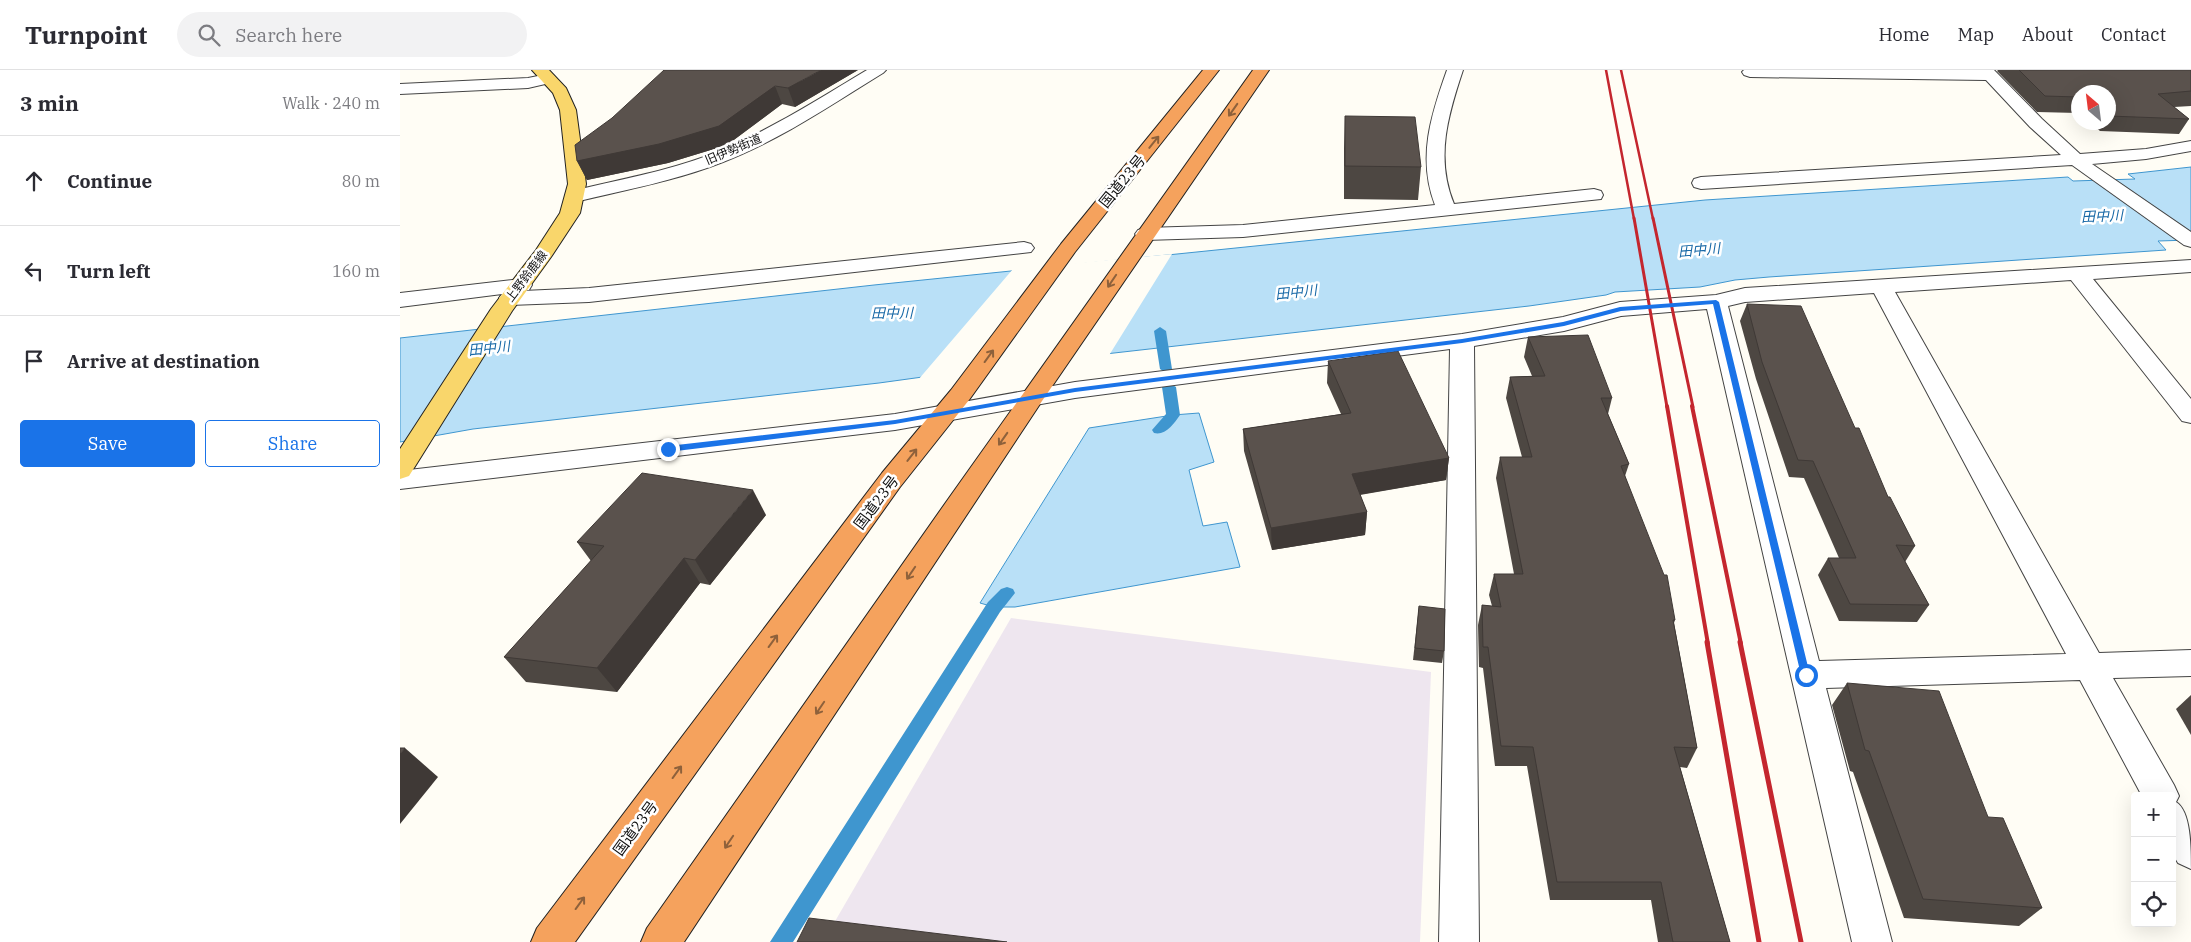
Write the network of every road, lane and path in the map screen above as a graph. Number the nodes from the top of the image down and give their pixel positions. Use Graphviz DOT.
graph roads {
  1 [pos="878,70"];
  2 [pos="1211,70"];
  3 [pos="1261,70"];
  4 [pos="1455,70"];
  5 [pos="1750,72"];
  6 [pos="1987,72"];
  7 [pos="544,75"];
  8 [pos="400,89"];
  9 [pos="2191,146"];
  10 [pos="2079,163"];
  11 [pos="1701,183"];
  12 [pos="1594,195"];
  13 [pos="575,196"];
  14 [pos="1447,211"];
  15 [pos="1142,237"];
  16 [pos="2191,241"];
  17 [pos="1024,248"];
  18 [pos="2191,266"];
  19 [pos="2076,272"];
  20 [pos="1880,285"];
  21 [pos="511,297"];
  22 [pos="400,300"];
  23 [pos="1716,302"];
  24 [pos="1462,341"];
  25 [pos="1037,391"];
  26 [pos="952,404"];
  27 [pos="2191,415"];
  28 [pos="405,462"];
  29 [pos="400,480"];
  30 [pos="2191,663"];
  31 [pos="2090,668"];
  32 [pos="1806,675"];
  33 [pos="2158,792"];
  34 [pos="2176,824"];
  35 [pos="2191,851"];
  36 [pos="551,942"];
  37 [pos="661,942"];
  38 [pos="1460,942"];
  39 [pos="1872,942"];
  1 -- 13 [label="street, 旧伊勢街道"];
  26 -- 2 [label="highway, 国道23号, one-way"];
  3 -- 15 [label="highway, one-way"];
  4 -- 14 [label="street"];
  5 -- 6 [label="street"];
  6 -- 10 [label="street"];
  7 -- 8 [label="street"];
  7 -- 13 [label="main road, 上野鈴鹿線"];
  9 -- 10 [label="street"];
  10 -- 11 [label="street"];
  10 -- 16 [label="street"];
  12 -- 14 [label="street"];
  13 -- 21 [label="main road, 上野鈴鹿線"];
  14 -- 15 [label="street"];
  15 -- 25 [label="highway, one-way"];
  17 -- 21 [label="street"];
  18 -- 19 [label="street"];
  19 -- 20 [label="street"];
  19 -- 27 [label="street"];
  20 -- 23 [label="street"];
  20 -- 31 [label="street"];
  21 -- 22 [label="street"];
  21 -- 28 [label="main road, 上野鈴鹿線"];
  23 -- 24 [label="street"];
  23 -- 32 [label="street"];
  24 -- 25 [label="street"];
  24 -- 38 [label="street"];
  25 -- 26 [label="street"];
  25 -- 37 [label="highway, one-way"];
  26 -- 29 [label="street"];
  36 -- 26 [label="highway, 国道23号, one-way"];
  30 -- 31 [label="street"];
  31 -- 32 [label="street"];
  31 -- 33 [label="street"];
  32 -- 39 [label="street"];
  34 -- 35 [label="street"];
}
